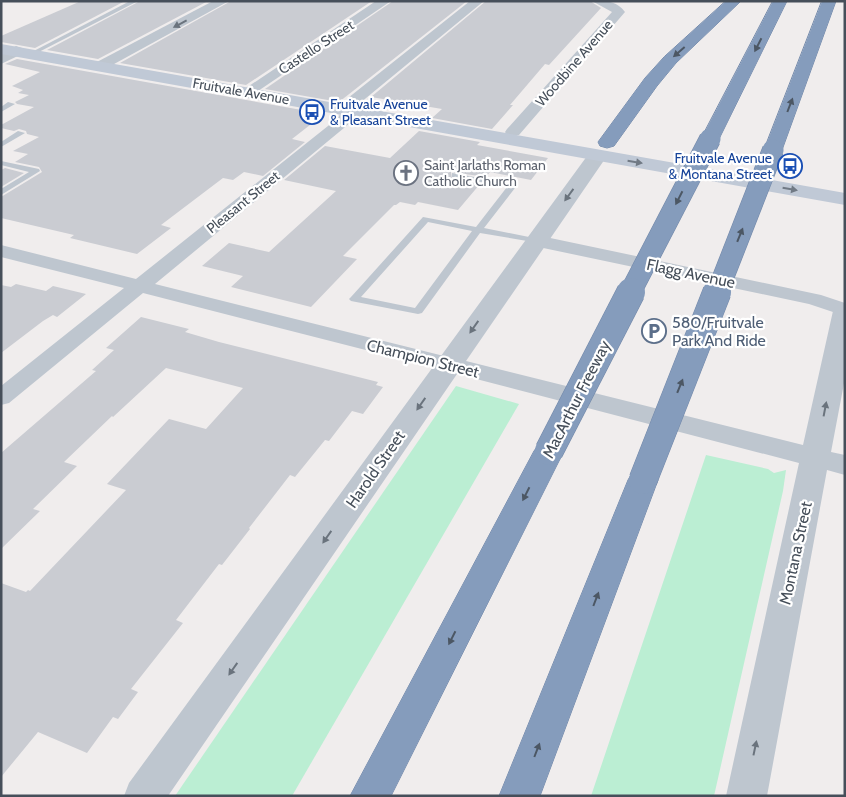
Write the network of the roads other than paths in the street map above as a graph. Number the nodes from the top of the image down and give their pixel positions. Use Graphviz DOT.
graph roads {
  1 [pos="135,1"];
  2 [pos="223,1"];
  3 [pos="385,1"];
  4 [pos="478,1"];
  5 [pos="598,1"];
  6 [pos="734,1"];
  7 [pos="780,1"];
  8 [pos="830,1"];
  9 [pos="12,53"];
  10 [pos="100,66"];
  11 [pos="247,92"];
  12 [pos="11,104"];
  13 [pos="1,110"];
  14 [pos="350,110"];
  15 [pos="513,132"];
  16 [pos="22,133"];
  17 [pos="481,133"];
  18 [pos="1,145"];
  19 [pos="602,149"];
  20 [pos="1,163"];
  21 [pos="455,175"];
  22 [pos="845,183"];
  23 [pos="1,193"];
  24 [pos="845,199"];
  25 [pos="478,230"];
  26 [pos="536,241"];
  27 [pos="1,251"];
  28 [pos="138,286"];
  29 [pos="845,310"];
  30 [pos="448,364"];
  31 [pos="1,398"];
  32 [pos="830,461"];
  33 [pos="144,796"];
  34 [pos="370,796"];
  35 [pos="519,796"];
  36 [pos="746,796"];
  1 -- 9 [label="lane"];
  2 -- 10 [label="street, one-way"];
  3 -- 11 [label="street, Castello Street"];
  4 -- 14 [label="street, Pleasant Street"];
  5 -- 15 [label="street, Woodbine Avenue"];
  6 -- 19 [label="highway, one-way"];
  7 -- 34 [label="highway, MacArthur Freeway, one-way, bridge"];
  35 -- 8 [label="highway, one-way, bridge"];
  9 -- 10 [label="main road, Fruitvale Avenue"];
  10 -- 11 [label="main road, Fruitvale Avenue"];
  11 -- 14 [label="main road, Fruitvale Avenue"];
  12 -- 13 [label="lane"];
  14 -- 17 [label="main road, Fruitvale Avenue"];
  14 -- 28 [label="street, Pleasant Street"];
  15 -- 17 [label="main road, Fruitvale Avenue"];
  15 -- 19 [label="main road, Fruitvale Avenue"];
  16 -- 18 [label="lane"];
  17 -- 19 [label="main road, Fruitvale Avenue"];
  19 -- 22 [label="main road, Fruitvale Avenue"];
  19 -- 24 [label="main road, Fruitvale Avenue, one-way"];
  19 -- 26 [label="street, Harold Street, one-way"];
  20 -- 23 [label="lane"];
  21 -- 25 [label="lane"];
  25 -- 25 [label="lane"];
  25 -- 26 [label="lane"];
  26 -- 29 [label="street, Flagg Avenue"];
  26 -- 30 [label="street, Harold Street, one-way"];
  27 -- 28 [label="street, Champion Street"];
  28 -- 30 [label="street, Champion Street"];
  28 -- 31 [label="street, Pleasant Street"];
  32 -- 29 [label="street, Montana Street, one-way"];
  30 -- 32 [label="street, Champion Street"];
  30 -- 33 [label="street, Harold Street, one-way"];
  36 -- 32 [label="street, Montana Street, one-way"];
}
